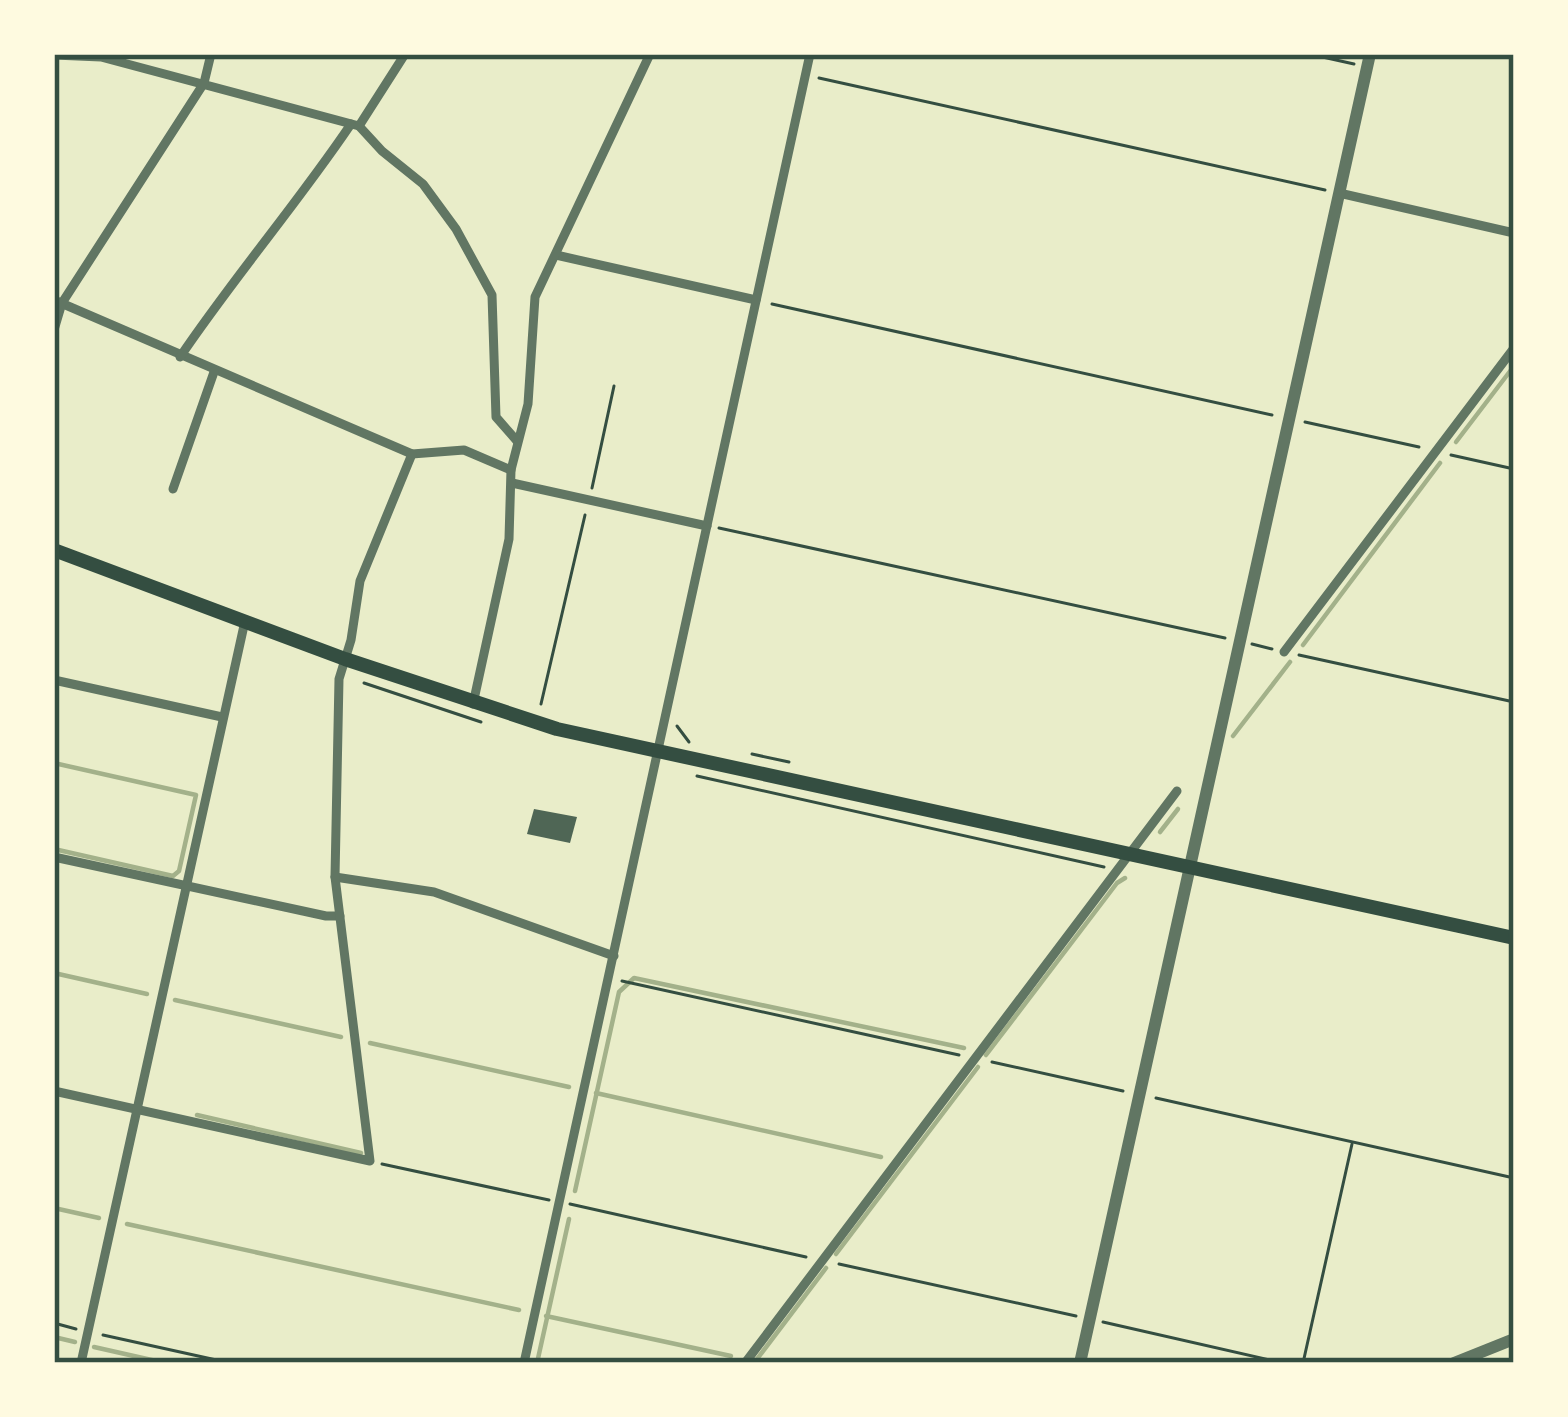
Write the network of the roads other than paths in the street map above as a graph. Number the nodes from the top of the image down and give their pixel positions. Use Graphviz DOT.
graph roads {
  1 [pos="211,54"];
  2 [pos="405,54"];
  3 [pos="650,54"];
  4 [pos="810,54"];
  5 [pos="54,55"];
  6 [pos="1369,60"];
  7 [pos="204,83"];
  8 [pos="355,126"];
  9 [pos="1339,193"];
  10 [pos="1514,233"];
  11 [pos="556,255"];
  12 [pos="756,300"];
  13 [pos="58,302"];
  14 [pos="54,330"];
  15 [pos="1514,348"];
  16 [pos="180,357"];
  17 [pos="214,372"];
  18 [pos="517,441"];
  19 [pos="412,454"];
  20 [pos="511,470"];
  21 [pos="512,483"];
  22 [pos="173,489"];
  23 [pos="707,526"];
  24 [pos="54,550"];
  25 [pos="244,621"];
  26 [pos="1284,652"];
  27 [pos="345,659"];
  28 [pos="54,680"];
  29 [pos="473,704"];
  30 [pos="222,717"];
  31 [pos="660,752"];
  32 [pos="1177,791"];
  33 [pos="1128,855"];
  34 [pos="54,857"];
  35 [pos="1189,868"];
  36 [pos="335,877"];
  37 [pos="185,885"];
  38 [pos="340,916"];
  39 [pos="1514,938"];
  40 [pos="614,956"];
  41 [pos="54,1091"];
  42 [pos="137,1108"];
  43 [pos="1514,1339"];
  44 [pos="81,1363"];
  45 [pos="524,1363"];
  46 [pos="745,1363"];
  47 [pos="1080,1363"];
  48 [pos="1454,1363"];
  1 -- 7 [label="street"];
  2 -- 8 [label="street"];
  3 -- 11 [label="street"];
  4 -- 12 [label="street"];
  5 -- 7 [label="street"];
  6 -- 9 [label="street"];
  7 -- 8 [label="street"];
  7 -- 13 [label="street"];
  8 -- 16 [label="street"];
  8 -- 18 [label="street"];
  9 -- 10 [label="street"];
  9 -- 35 [label="street"];
  11 -- 12 [label="street"];
  11 -- 18 [label="street"];
  12 -- 23 [label="street"];
  13 -- 14 [label="street"];
  13 -- 16 [label="street"];
  15 -- 26 [label="street"];
  16 -- 17 [label="street"];
  17 -- 19 [label="street"];
  17 -- 22 [label="street"];
  18 -- 20 [label="street"];
  19 -- 20 [label="street"];
  19 -- 27 [label="street"];
  20 -- 21 [label="street"];
  21 -- 23 [label="street"];
  21 -- 29 [label="street"];
  23 -- 31 [label="street"];
  24 -- 25 [label="main road"];
  25 -- 27 [label="main road"];
  25 -- 30 [label="street"];
  27 -- 29 [label="main road"];
  27 -- 36 [label="street"];
  28 -- 30 [label="street"];
  29 -- 31 [label="main road"];
  30 -- 37 [label="street"];
  31 -- 33 [label="main road"];
  31 -- 40 [label="street"];
  32 -- 33 [label="street"];
  33 -- 35 [label="main road"];
  33 -- 46 [label="street"];
  34 -- 37 [label="street"];
  35 -- 39 [label="main road"];
  35 -- 47 [label="street"];
  36 -- 38 [label="street"];
  36 -- 40 [label="street"];
  37 -- 38 [label="street"];
  37 -- 42 [label="street"];
  38 -- 42 [label="street"];
  40 -- 45 [label="street"];
  41 -- 42 [label="street"];
  42 -- 44 [label="street"];
  43 -- 48 [label="street"];
}
